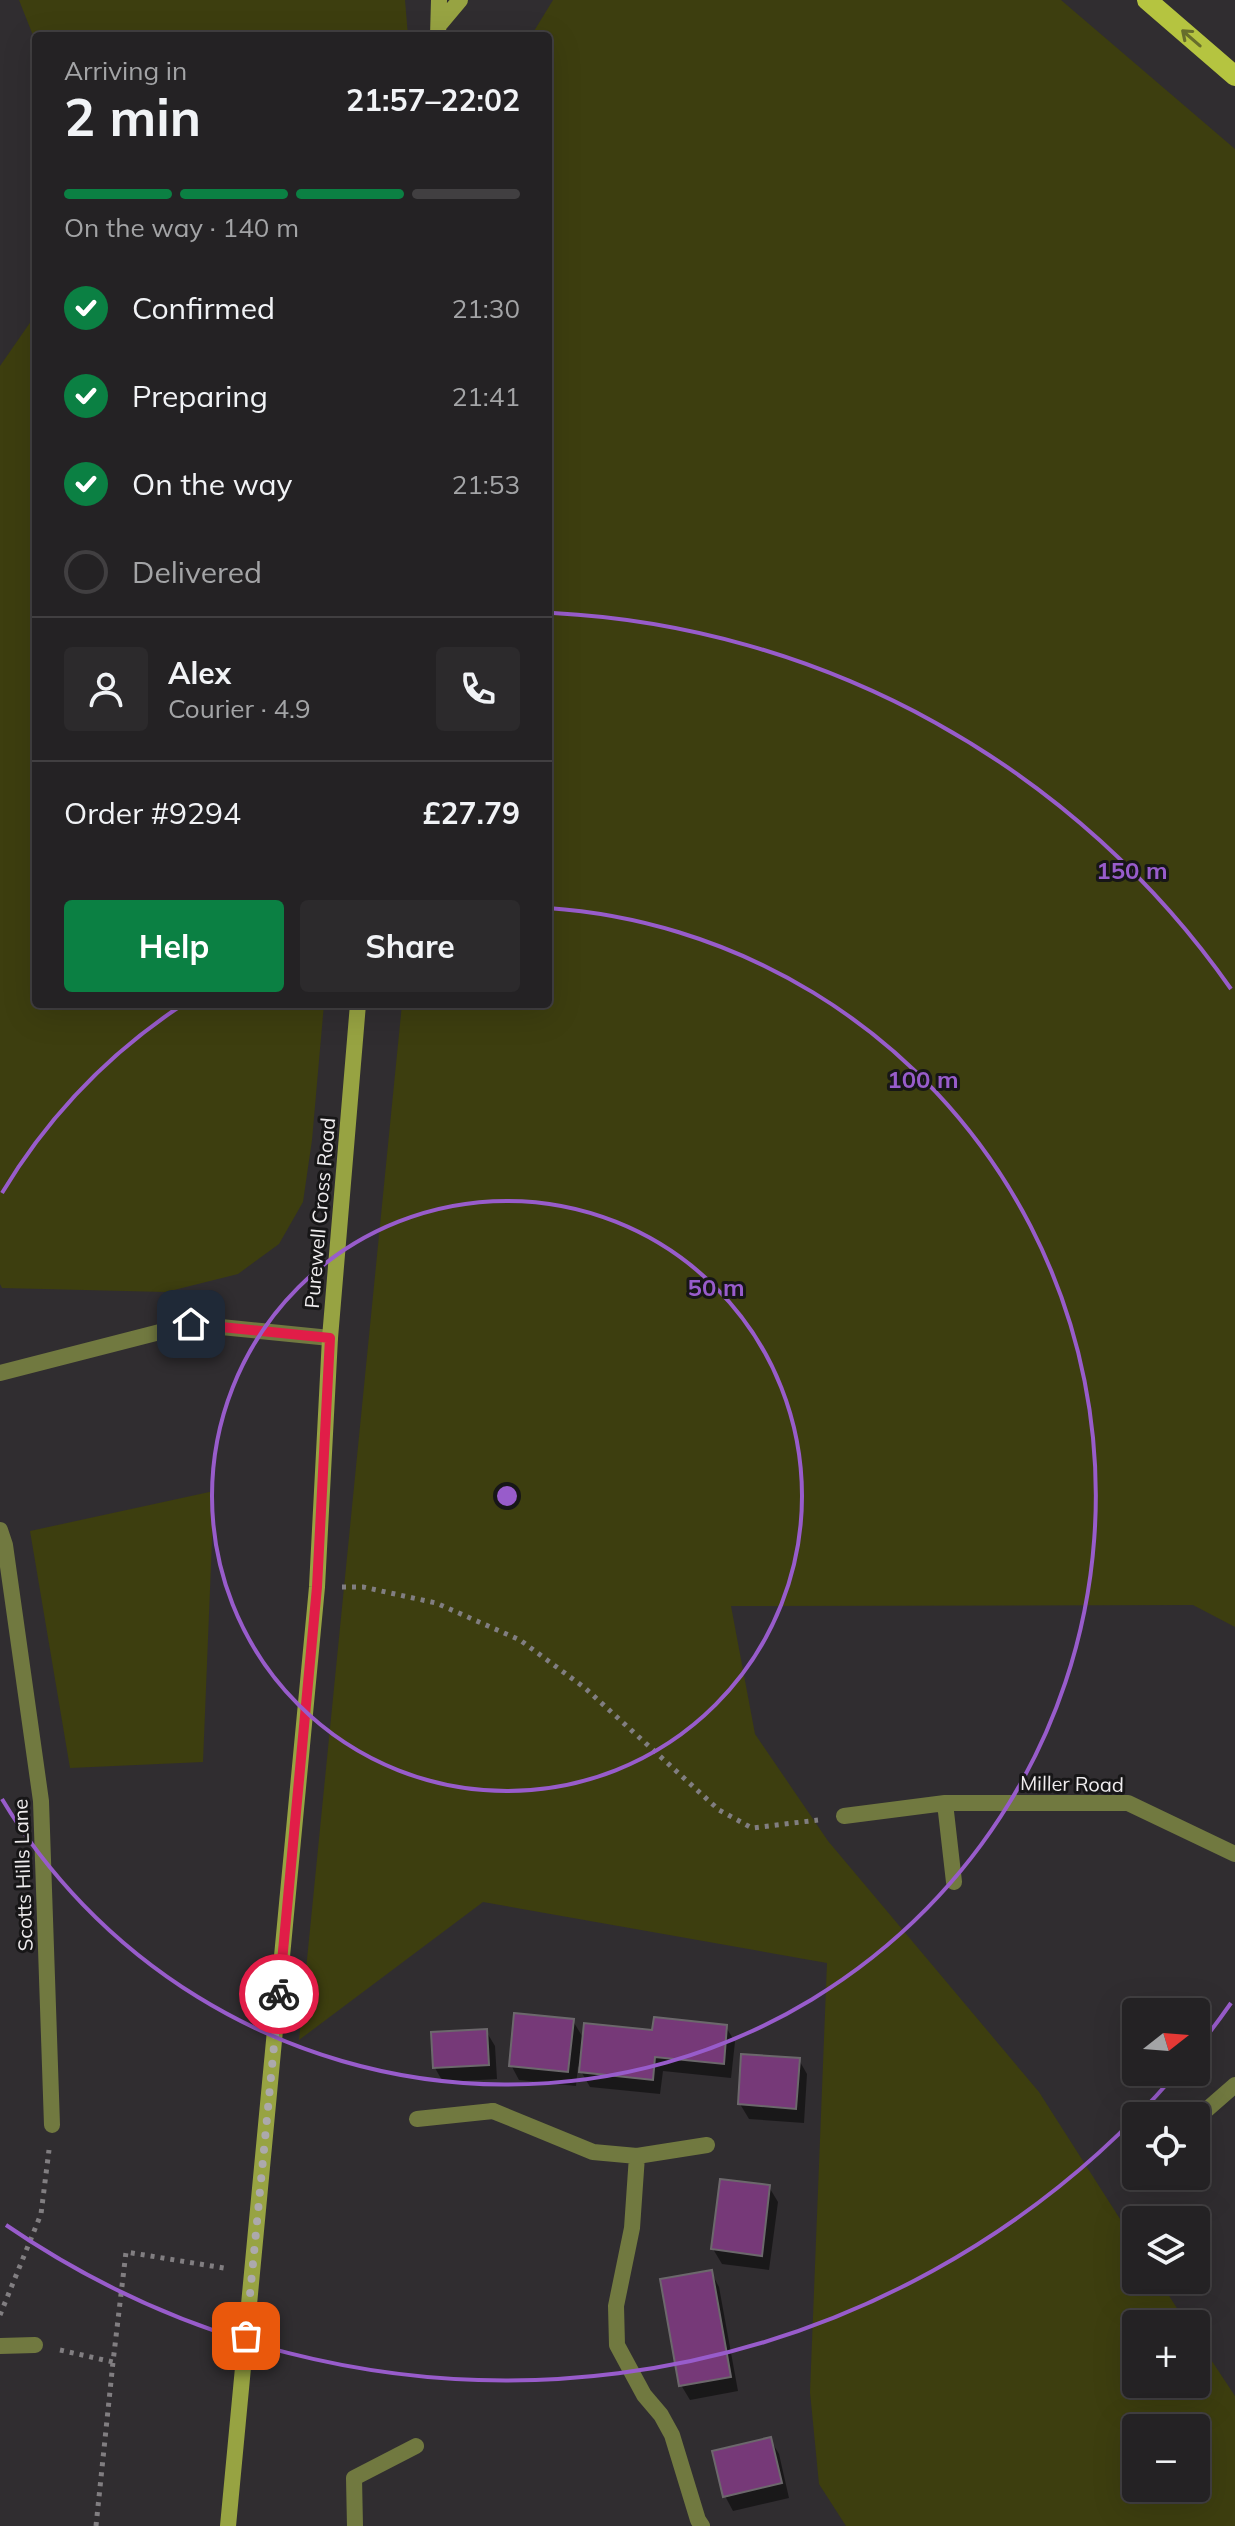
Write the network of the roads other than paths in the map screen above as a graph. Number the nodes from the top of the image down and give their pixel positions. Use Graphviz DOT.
graph roads {
  1 [pos="439,0"];
  2 [pos="460,0"];
  3 [pos="1147,0"];
  4 [pos="439,31"];
  5 [pos="1235,76"];
  6 [pos="358,1008"];
  7 [pos="330,1338"];
  8 [pos="0,1373"];
  9 [pos="0,1530"];
  10 [pos="945,1803"];
  11 [pos="844,1816"];
  12 [pos="1235,1854"];
  13 [pos="954,1882"];
  14 [pos="1235,2085"];
  15 [pos="1210,2107"];
  16 [pos="417,2119"];
  17 [pos="52,2125"];
  18 [pos="707,2145"];
  19 [pos="637,2156"];
  20 [pos="35,2345"];
  21 [pos="0,2346"];
  22 [pos="416,2446"];
  23 [pos="228,2526"];
  24 [pos="355,2526"];
  25 [pos="702,2526"];
  1 -- 4 [label="main road"];
  2 -- 4 [label="main road"];
  5 -- 3 [label="main road, one-way"];
  6 -- 7 [label="main road, Purewell Cross Road"];
  7 -- 8 [label="street"];
  7 -- 23 [label="main road, Purewell Cross Road"];
  9 -- 17 [label="street, Scotts Hills Lane"];
  10 -- 11 [label="street, Miller Road"];
  10 -- 12 [label="street, Miller Road"];
  10 -- 13 [label="street"];
  14 -- 15 [label="street"];
  16 -- 19 [label="street"];
  18 -- 19 [label="street"];
  19 -- 25 [label="street"];
  20 -- 21 [label="street"];
  22 -- 24 [label="street"];
}
